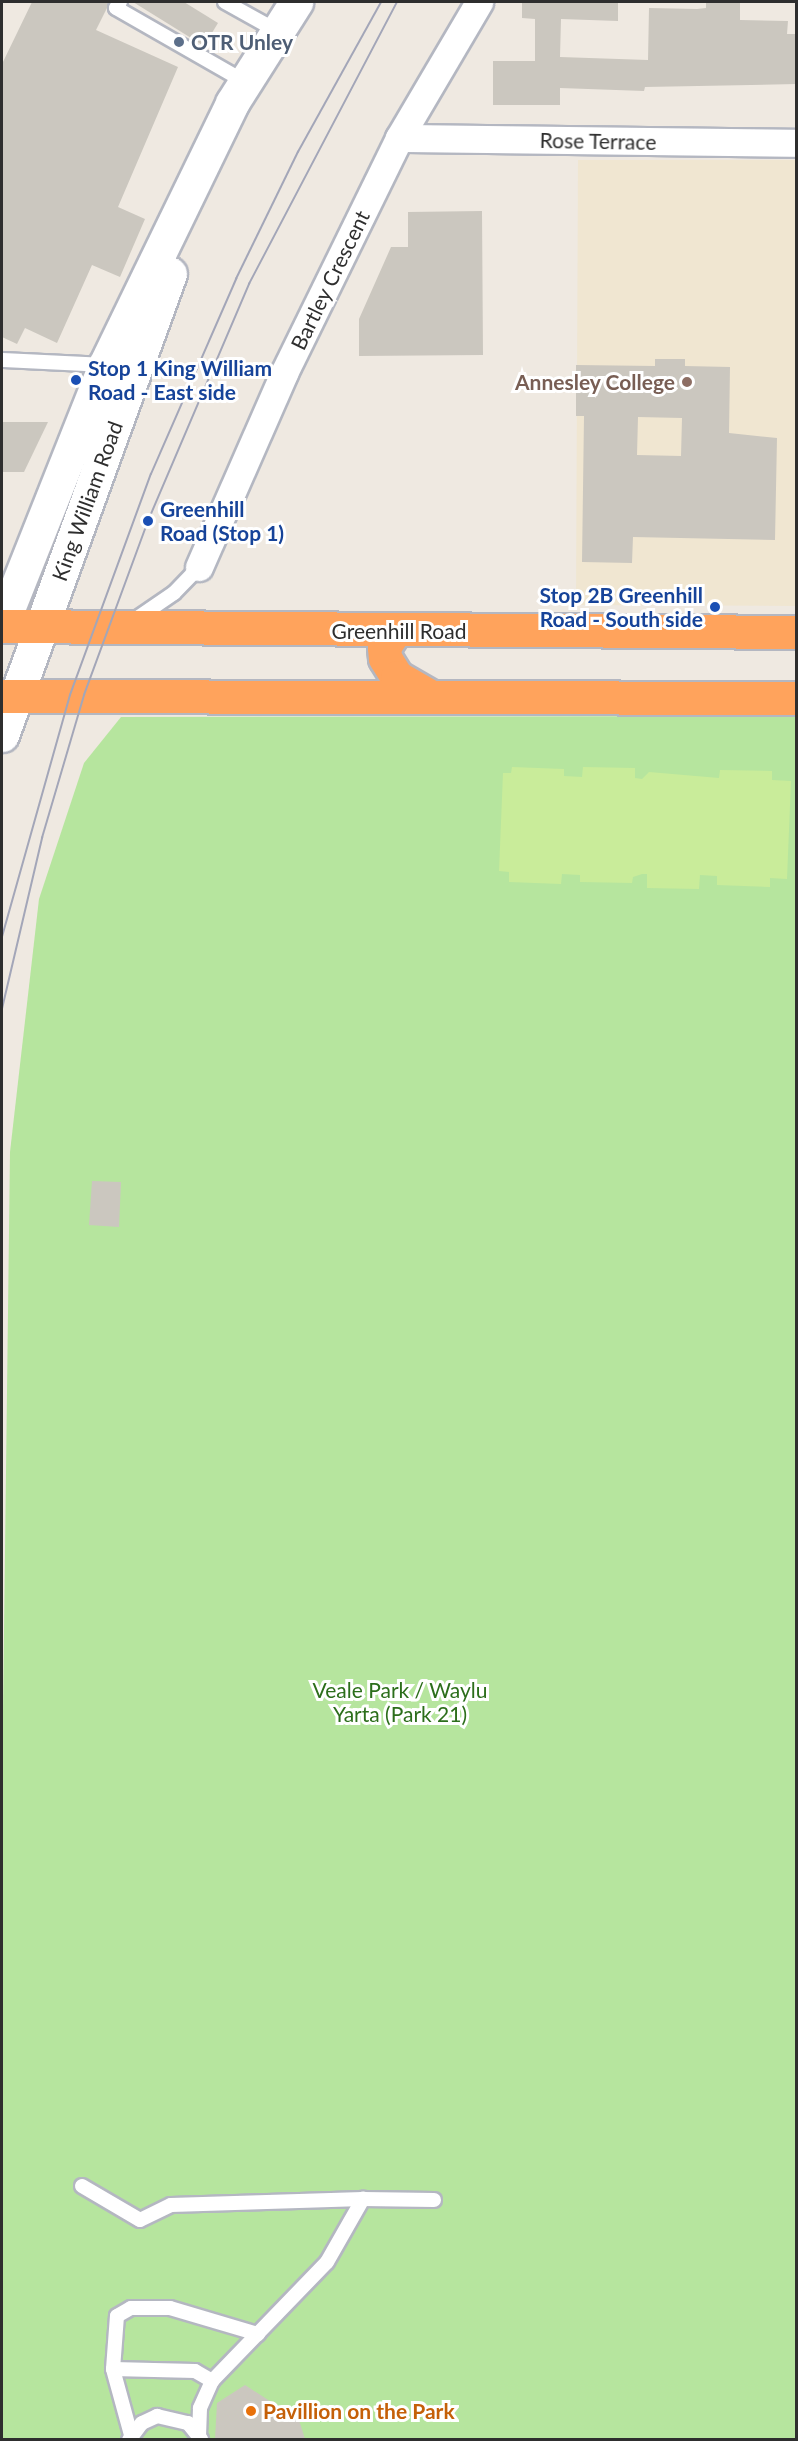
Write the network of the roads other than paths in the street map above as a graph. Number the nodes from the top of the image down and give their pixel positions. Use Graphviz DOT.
graph roads {
  1 [pos="120,2"];
  2 [pos="225,2"];
  3 [pos="296,2"];
  4 [pos="479,2"];
  5 [pos="277,31"];
  6 [pos="239,93"];
  7 [pos="399,138"];
  8 [pos="796,144"];
  9 [pos="2,360"];
  10 [pos="105,365"];
  11 [pos="199,567"];
  12 [pos="2,625"];
  13 [pos="41,626"];
  14 [pos="121,627"];
  15 [pos="394,632"];
  16 [pos="796,632"];
  17 [pos="428,695"];
  18 [pos="9,696"];
  19 [pos="796,698"];
  20 [pos="2,735"];
  21 [pos="82,2186"];
  22 [pos="363,2199"];
  23 [pos="434,2200"];
  24 [pos="258,2334"];
  25 [pos="113,2369"];
  26 [pos="212,2381"];
  27 [pos="130,2437"];
  28 [pos="200,2437"];
  1 -- 6 [label="lane"];
  2 -- 5 [label="lane"];
  3 -- 5 [label="main road, King William Road"];
  4 -- 7 [label="street, Bartley Crescent"];
  5 -- 6 [label="main road, King William Road"];
  6 -- 10 [label="main road, King William Road"];
  6 -- 13 [label="main road, King William Road"];
  7 -- 8 [label="street, Rose Terrace"];
  7 -- 11 [label="street, Bartley Crescent"];
  9 -- 10 [label="lane"];
  10 -- 12 [label="main road, King William Road"];
  11 -- 14 [label="lane"];
  12 -- 13 [label="highway, Greenhill Road"];
  13 -- 14 [label="highway, Greenhill Road"];
  13 -- 18 [label="main road, King William Road"];
  14 -- 15 [label="highway, Greenhill Road"];
  15 -- 16 [label="highway, Greenhill Road"];
  15 -- 17 [label="highway"];
  17 -- 18 [label="highway"];
  17 -- 19 [label="highway"];
  18 -- 20 [label="main road, King William Road"];
  21 -- 22 [label="lane"];
  22 -- 23 [label="lane"];
  22 -- 24 [label="lane"];
  24 -- 25 [label="lane"];
  24 -- 26 [label="lane"];
  25 -- 26 [label="lane"];
  25 -- 27 [label="lane"];
  26 -- 28 [label="lane"];
  27 -- 28 [label="lane"];
}
